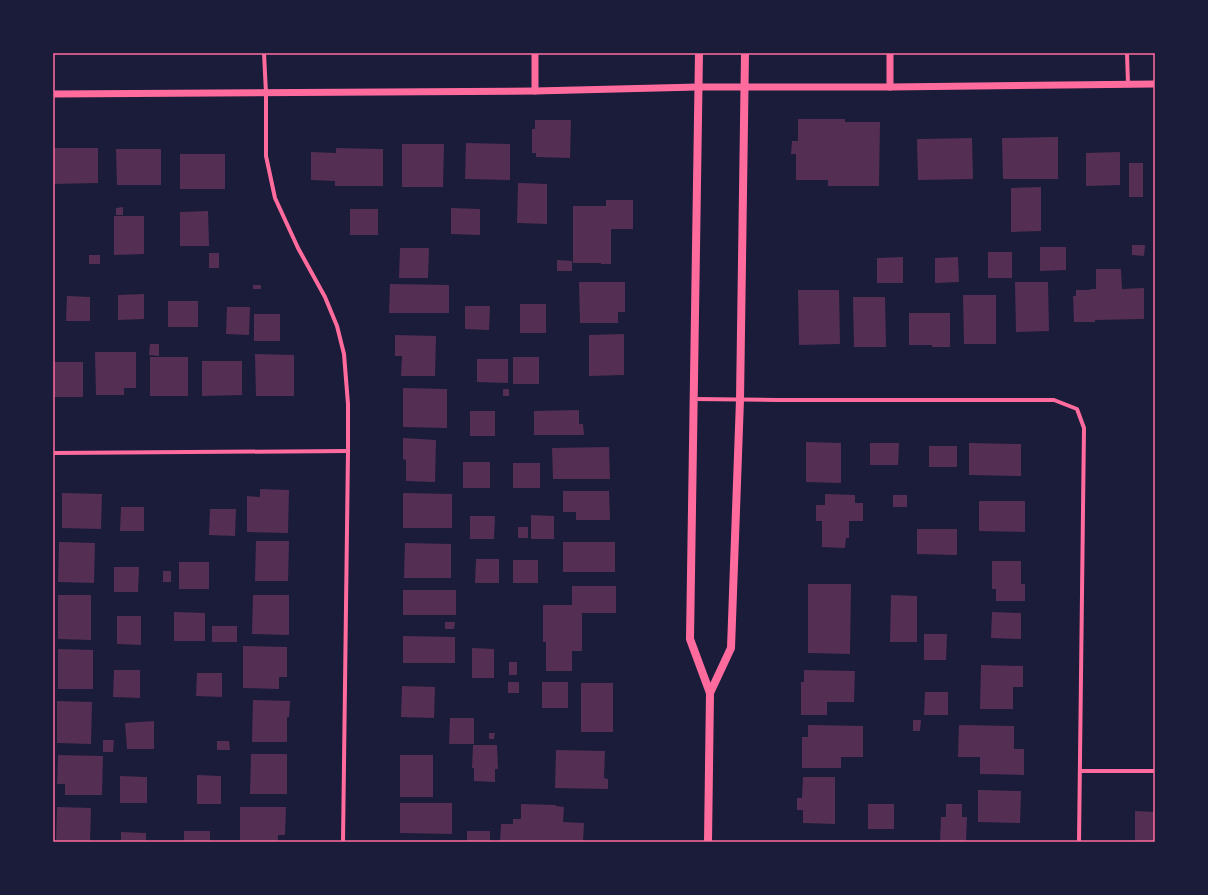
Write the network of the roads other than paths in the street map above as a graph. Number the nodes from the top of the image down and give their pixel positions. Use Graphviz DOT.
graph roads {
  1 [pos="264,53"];
  2 [pos="535,53"];
  3 [pos="699,53"];
  4 [pos="745,53"];
  5 [pos="890,53"];
  6 [pos="1127,53"];
  7 [pos="1128,84"];
  8 [pos="1155,84"];
  9 [pos="698,87"];
  10 [pos="890,87"];
  11 [pos="744,88"];
  12 [pos="535,91"];
  13 [pos="266,93"];
  14 [pos="53,94"];
  15 [pos="693,399"];
  16 [pos="740,400"];
  17 [pos="348,451"];
  18 [pos="53,453"];
  19 [pos="710,693"];
  20 [pos="1080,771"];
  21 [pos="1155,771"];
  22 [pos="343,842"];
  23 [pos="708,842"];
  24 [pos="1079,842"];
  1 -- 13 [label="street"];
  2 -- 12 [label="street"];
  3 -- 9 [label="main road"];
  4 -- 11 [label="main road"];
  5 -- 10 [label="street"];
  6 -- 7 [label="street"];
  7 -- 8 [label="street"];
  7 -- 10 [label="street"];
  9 -- 11 [label="street"];
  9 -- 12 [label="street"];
  9 -- 15 [label="main road"];
  10 -- 11 [label="street"];
  11 -- 16 [label="main road"];
  12 -- 13 [label="street"];
  13 -- 14 [label="street"];
  13 -- 17 [label="street"];
  15 -- 16 [label="street"];
  15 -- 19 [label="main road"];
  16 -- 19 [label="main road"];
  16 -- 20 [label="street"];
  17 -- 18 [label="street"];
  17 -- 22 [label="street"];
  19 -- 23 [label="main road"];
  20 -- 21 [label="street"];
  20 -- 24 [label="street"];
}
